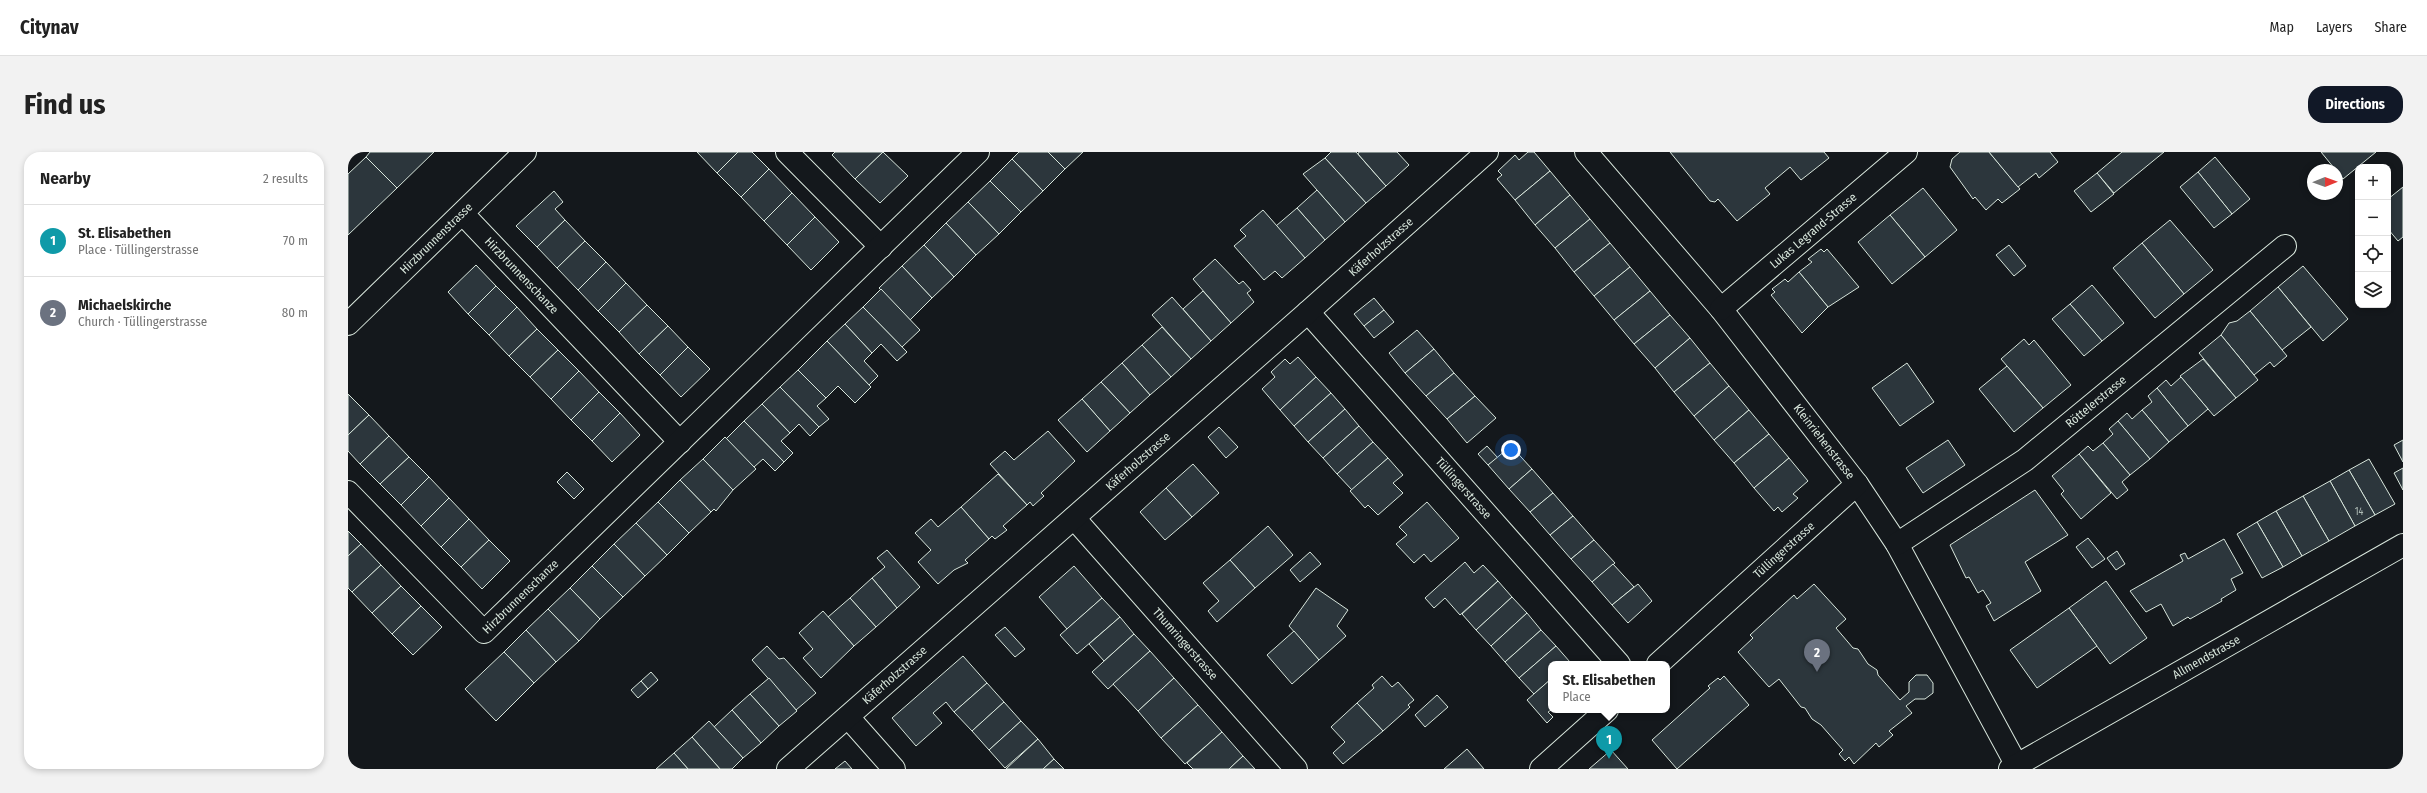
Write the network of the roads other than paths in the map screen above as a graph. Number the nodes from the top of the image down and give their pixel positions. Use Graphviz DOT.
graph roads {
  1 [pos="524,152"];
  2 [pos="787,152"];
  3 [pos="978,152"];
  4 [pos="1487,152"];
  5 [pos="1586,152"];
  6 [pos="1906,152"];
  7 [pos="463,214"];
  8 [pos="2285,246"];
  9 [pos="881,247"];
  10 [pos="1721,309"];
  11 [pos="1308,312"];
  12 [pos="348,324"];
  13 [pos="680,442"];
  14 [pos="1857,484"];
  15 [pos="348,492"];
  16 [pos="1074,518"];
  17 [pos="1897,544"];
  18 [pos="2403,545"];
  19 [pos="1616,661"];
  20 [pos="1661,661"];
  21 [pos="1604,713"];
  22 [pos="848,717"];
  23 [pos="2013,766"];
  24 [pos="788,769"];
  25 [pos="894,769"];
  26 [pos="1296,769"];
  27 [pos="1541,769"];
  1 -- 7 [label="street, Hirzbrunnenstrasse"];
  2 -- 9 [label="street"];
  3 -- 9 [label="street, Hirzbrunnenschanze"];
  4 -- 11 [label="street, Käferholzstrasse"];
  5 -- 10 [label="street, Kleinriehenstrasse"];
  6 -- 10 [label="street, Lukas Legrand-Strasse"];
  7 -- 12 [label="street, Hirzbrunnenstrasse"];
  7 -- 13 [label="street, Hirzbrunnenschanze"];
  8 -- 17 [label="street, Röttelerstrasse"];
  9 -- 13 [label="street, Hirzbrunnenschanze"];
  10 -- 14 [label="street, Kleinriehenstrasse"];
  11 -- 16 [label="street, Käferholzstrasse"];
  11 -- 19 [label="street, Tüllingerstrasse"];
  13 -- 15 [label="street, Hirzbrunnenschanze"];
  14 -- 17 [label="street, Kleinriehenstrasse"];
  14 -- 20 [label="street, Tüllingerstrasse"];
  16 -- 22 [label="street, Käferholzstrasse"];
  16 -- 26 [label="street, Thumringerstrasse"];
  17 -- 23 [label="street, Kleinriehenstrasse"];
  18 -- 23 [label="street, Allmendstrasse"];
  21 -- 27 [label="street"];
  22 -- 24 [label="street, Käferholzstrasse"];
  22 -- 25 [label="street"];
}
